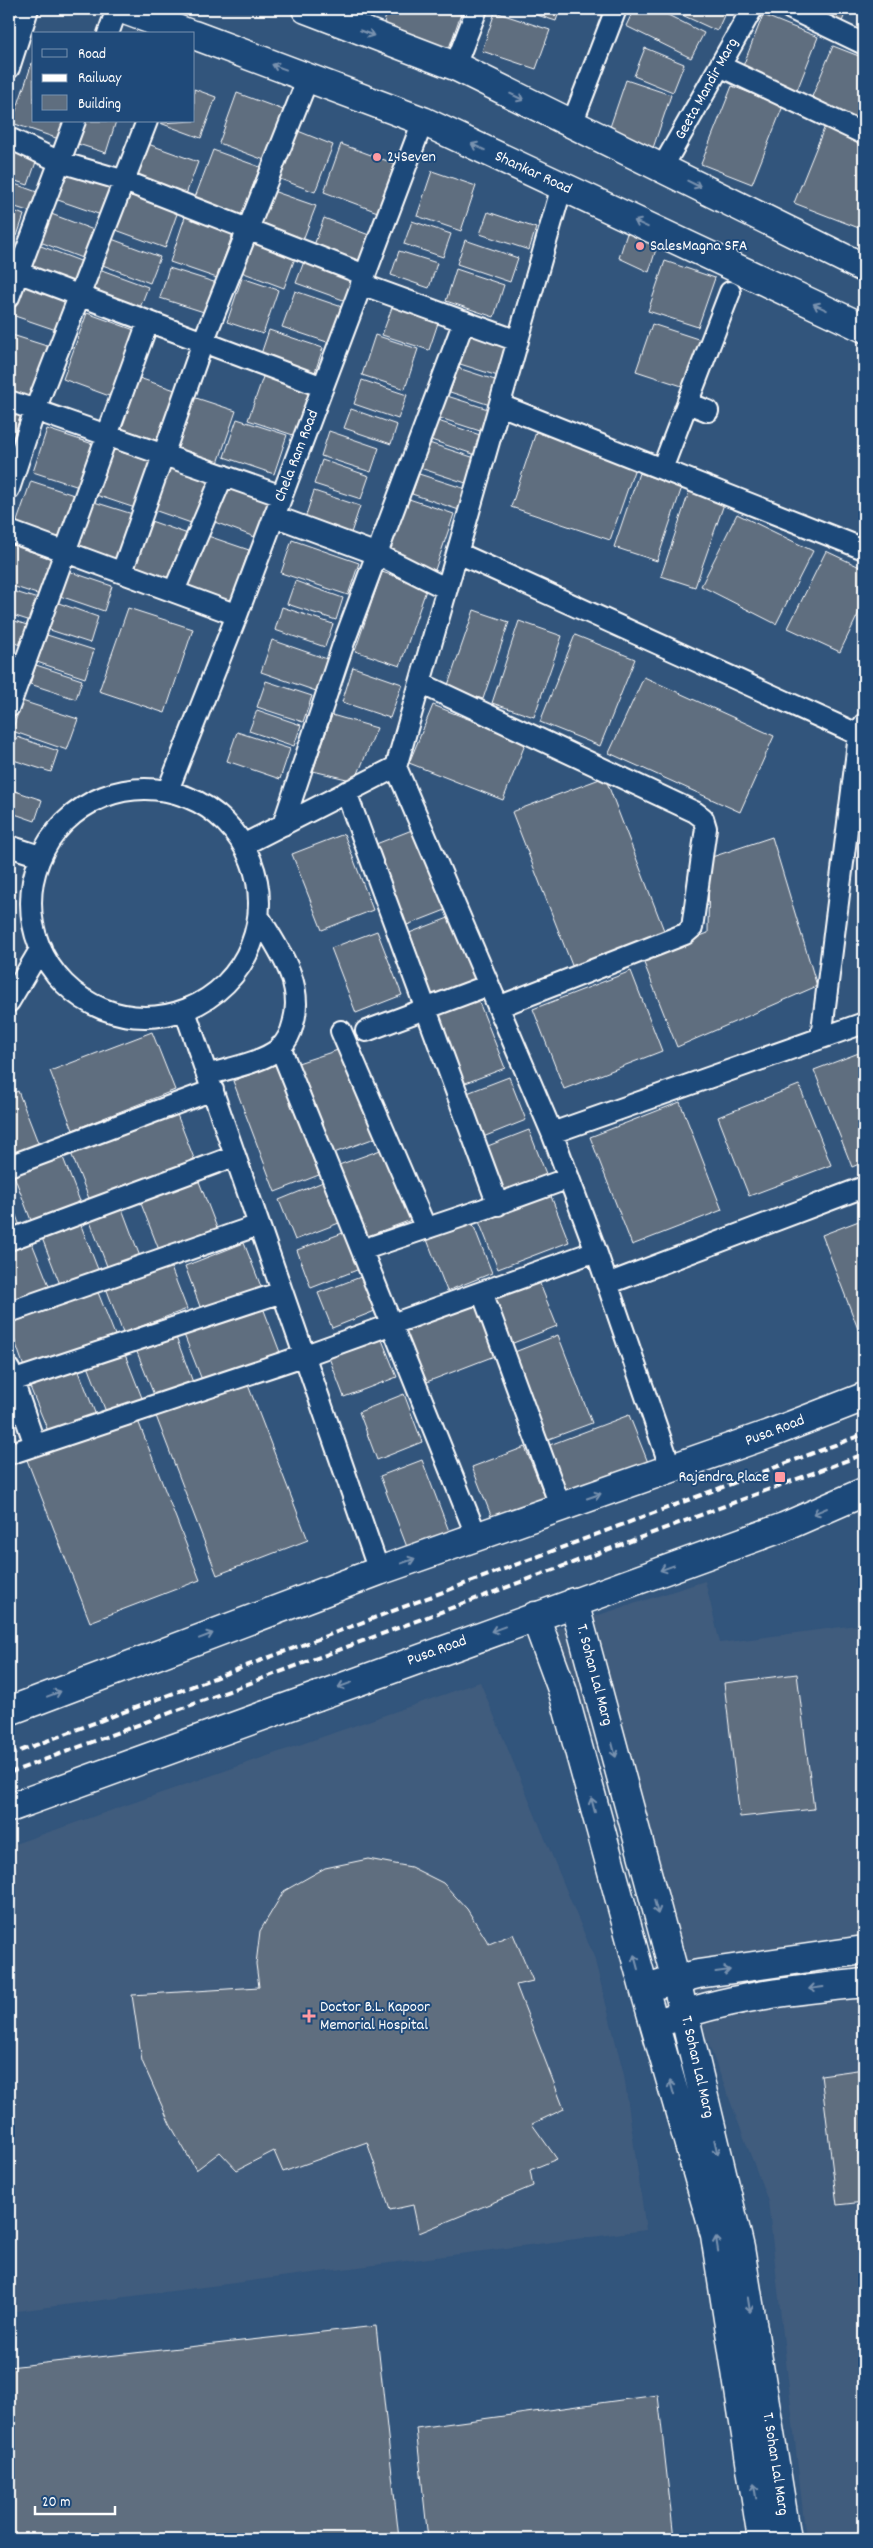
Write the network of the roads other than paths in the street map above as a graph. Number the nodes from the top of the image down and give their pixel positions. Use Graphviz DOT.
graph roads {
  1 [pos="28,9"];
  2 [pos="117,9"];
  3 [pos="122,9"];
  4 [pos="306,9"];
  5 [pos="477,9"];
  6 [pos="616,9"];
  7 [pos="752,9"];
  8 [pos="790,9"];
  9 [pos="109,32"];
  10 [pos="183,32"];
  11 [pos="195,37"];
  12 [pos="864,44"];
  13 [pos="455,66"];
  14 [pos="720,66"];
  15 [pos="9,68"];
  16 [pos="308,78"];
  17 [pos="423,121"];
  18 [pos="75,122"];
  19 [pos="146,122"];
  20 [pos="572,124"];
  21 [pos="864,134"];
  22 [pos="9,138"];
  23 [pos="60,162"];
  24 [pos="662,168"];
  25 [pos="122,180"];
  26 [pos="562,186"];
  27 [pos="248,230"];
  28 [pos="864,268"];
  29 [pos="13,271"];
  30 [pos="363,279"];
  31 [pos="730,292"];
  32 [pos="80,295"];
  33 [pos="9,297"];
  34 [pos="464,321"];
  35 [pos="148,322"];
  36 [pos="864,328"];
  37 [pos="518,341"];
  38 [pos="203,342"];
  39 [pos="323,387"];
  40 [pos="9,400"];
  41 [pos="688,403"];
  42 [pos="500,405"];
  43 [pos="35,410"];
  44 [pos="708,412"];
  45 [pos="106,435"];
  46 [pos="165,455"];
  47 [pos="662,468"];
  48 [pos="223,475"];
  49 [pos="9,488"];
  50 [pos="282,496"];
  51 [pos="274,516"];
  52 [pos="9,531"];
  53 [pos="864,549"];
  54 [pos="64,551"];
  55 [pos="458,553"];
  56 [pos="377,554"];
  57 [pos="122,572"];
  58 [pos="448,589"];
  59 [pos="174,591"];
  60 [pos="237,615"];
  61 [pos="420,683"];
  62 [pos="9,707"];
  63 [pos="862,732"];
  64 [pos="396,767"];
  65 [pos="168,790"];
  66 [pos="346,792"];
  67 [pos="283,825"];
  68 [pos="245,844"];
  69 [pos="9,846"];
  70 [pos="40,856"];
  71 [pos="259,918"];
  72 [pos="41,948"];
  73 [pos="489,985"];
  74 [pos="9,1002"];
  75 [pos="498,1007"];
  76 [pos="427,1008"];
  77 [pos="186,1014"];
  78 [pos="864,1023"];
  79 [pos="341,1031"];
  80 [pos="366,1031"];
  81 [pos="821,1038"];
  82 [pos="280,1047"];
  83 [pos="210,1083"];
  84 [pos="552,1132"];
  85 [pos="235,1156"];
  86 [pos="9,1166"];
  87 [pos="569,1178"];
  88 [pos="864,1187"];
  89 [pos="498,1205"];
  90 [pos="259,1225"];
  91 [pos="426,1228"];
  92 [pos="9,1240"];
  93 [pos="362,1250"];
  94 [pos="596,1251"];
  95 [pos="607,1284"];
  96 [pos="282,1292"];
  97 [pos="482,1292"];
  98 [pos="9,1312"];
  99 [pos="392,1324"];
  100 [pos="303,1356"];
  101 [pos="10,1377"];
  102 [pos="864,1397"];
  103 [pos="35,1445"];
  104 [pos="9,1454"];
  105 [pos="671,1469"];
  106 [pos="864,1492"];
  107 [pos="561,1508"];
  108 [pos="477,1537"];
  109 [pos="378,1571"];
  110 [pos="574,1602"];
  111 [pos="535,1616"];
  112 [pos="9,1711"];
  113 [pos="9,1808"];
  114 [pos="864,1950"];
  115 [pos="676,1980"];
  116 [pos="864,1983"];
  117 [pos="644,1988"];
  118 [pos="684,2014"];
  119 [pos="654,2025"];
  120 [pos="762,2539"];
  121 [pos="787,2539"];
  1 -- 15 [label="street"];
  2 -- 9 [label="street"];
  3 -- 10 [label="main road, Shankar Road"];
  4 -- 13 [label="main road, one-way"];
  5 -- 13 [label="street"];
  6 -- 20 [label="street"];
  7 -- 14 [label="street, Geeta Mandir Marg"];
  8 -- 12 [label="street"];
  16 -- 11 [label="main road, Shankar Road, one-way"];
  13 -- 20 [label="main road, one-way"];
  14 -- 21 [label="street"];
  14 -- 24 [label="street, Geeta Mandir Marg"];
  16 -- 17 [label="main road, Shankar Road"];
  16 -- 27 [label="street"];
  26 -- 17 [label="main road, Shankar Road, one-way"];
  17 -- 30 [label="street, Chela Ram Road"];
  18 -- 23 [label="street"];
  19 -- 25 [label="street"];
  20 -- 24 [label="main road"];
  22 -- 23 [label="street"];
  23 -- 25 [label="street"];
  23 -- 29 [label="street"];
  24 -- 28 [label="main road, one-way"];
  25 -- 27 [label="street"];
  25 -- 32 [label="street"];
  36 -- 26 [label="main road, Shankar Road, one-way"];
  26 -- 37 [label="street"];
  27 -- 30 [label="street"];
  27 -- 38 [label="street"];
  29 -- 32 [label="street"];
  29 -- 33 [label="street"];
  30 -- 34 [label="street"];
  30 -- 39 [label="street, Chela Ram Road"];
  31 -- 41 [label="street"];
  32 -- 35 [label="street"];
  32 -- 43 [label="street"];
  34 -- 37 [label="street"];
  34 -- 56 [label="street"];
  35 -- 38 [label="street"];
  35 -- 45 [label="street"];
  37 -- 42 [label="street"];
  38 -- 39 [label="street"];
  38 -- 46 [label="street"];
  39 -- 50 [label="street, Chela Ram Road"];
  40 -- 43 [label="street"];
  41 -- 44 [label="street"];
  41 -- 47 [label="street"];
  42 -- 47 [label="street"];
  42 -- 55 [label="street"];
  43 -- 45 [label="street"];
  43 -- 49 [label="street"];
  45 -- 46 [label="street"];
  45 -- 54 [label="street"];
  46 -- 48 [label="street"];
  46 -- 57 [label="street"];
  47 -- 53 [label="street"];
  48 -- 50 [label="street"];
  48 -- 59 [label="street"];
  50 -- 51 [label="street, Chela Ram Road"];
  51 -- 56 [label="street"];
  51 -- 60 [label="street, Chela Ram Road"];
  52 -- 54 [label="street"];
  54 -- 57 [label="street"];
  54 -- 62 [label="street"];
  55 -- 58 [label="street"];
  55 -- 63 [label="street"];
  56 -- 58 [label="street"];
  56 -- 67 [label="street"];
  57 -- 59 [label="street"];
  58 -- 61 [label="street"];
  59 -- 60 [label="street"];
  60 -- 65 [label="street, Chela Ram Road"];
  61 -- 64 [label="street"];
  61 -- 75 [label="street"];
  63 -- 81 [label="street"];
  64 -- 66 [label="street"];
  64 -- 73 [label="street"];
  65 -- 68 [label="street"];
  65 -- 70 [label="street"];
  66 -- 67 [label="street"];
  66 -- 76 [label="street"];
  67 -- 68 [label="street"];
  68 -- 71 [label="street"];
  69 -- 70 [label="street"];
  70 -- 72 [label="street"];
  71 -- 77 [label="street"];
  71 -- 82 [label="street"];
  72 -- 74 [label="street"];
  72 -- 77 [label="street"];
  73 -- 75 [label="street"];
  73 -- 76 [label="street"];
  75 -- 84 [label="street"];
  76 -- 80 [label="street"];
  76 -- 89 [label="street"];
  77 -- 83 [label="street"];
  78 -- 81 [label="street"];
  79 -- 91 [label="street"];
  81 -- 84 [label="street"];
  82 -- 83 [label="street"];
  82 -- 93 [label="street"];
  83 -- 85 [label="street"];
  83 -- 86 [label="street"];
  84 -- 87 [label="street"];
  85 -- 90 [label="street"];
  85 -- 92 [label="street"];
  87 -- 89 [label="street"];
  87 -- 94 [label="street"];
  88 -- 95 [label="street"];
  89 -- 91 [label="street"];
  90 -- 96 [label="street"];
  90 -- 98 [label="street"];
  91 -- 93 [label="street"];
  93 -- 99 [label="street"];
  94 -- 95 [label="street"];
  94 -- 97 [label="street"];
  95 -- 105 [label="street"];
  96 -- 100 [label="street"];
  96 -- 101 [label="street"];
  97 -- 99 [label="street"];
  97 -- 107 [label="street"];
  99 -- 100 [label="street"];
  99 -- 108 [label="street"];
  100 -- 103 [label="street"];
  100 -- 109 [label="street"];
  101 -- 103 [label="street"];
  102 -- 105 [label="main road, Pusa Road"];
  103 -- 104 [label="street"];
  107 -- 105 [label="main road, Pusa Road, one-way"];
  106 -- 110 [label="main road, Pusa Road, one-way"];
  107 -- 108 [label="main road, Pusa Road"];
  109 -- 108 [label="main road, Pusa Road, one-way"];
  112 -- 109 [label="main road, Pusa Road, one-way"];
  110 -- 111 [label="main road, Pusa Road"];
  110 -- 115 [label="main road, T. Sohan Lal Marg, one-way"];
  111 -- 113 [label="main road, Pusa Road, one-way"];
  117 -- 111 [label="main road, T. Sohan Lal Marg, one-way"];
  115 -- 114 [label="main road, one-way"];
  115 -- 117 [label="main road"];
  115 -- 118 [label="main road, T. Sohan Lal Marg"];
  116 -- 118 [label="main road, one-way"];
  117 -- 119 [label="main road, T. Sohan Lal Marg"];
  118 -- 119 [label="main road"];
  118 -- 121 [label="main road, T. Sohan Lal Marg, one-way"];
  120 -- 119 [label="main road, T. Sohan Lal Marg, one-way"];
}
